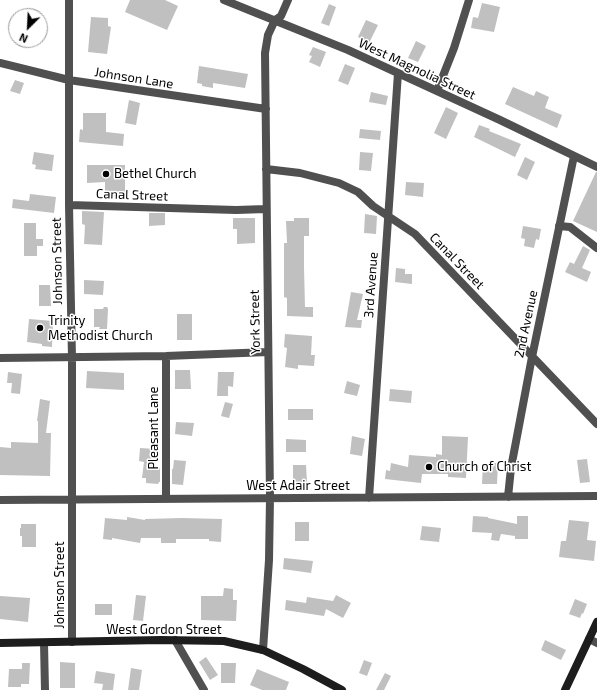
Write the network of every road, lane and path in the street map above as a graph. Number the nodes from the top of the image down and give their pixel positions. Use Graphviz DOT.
graph roads {
  1 [pos="69,0"];
  2 [pos="224,0"];
  3 [pos="288,0"];
  4 [pos="469,0"];
  5 [pos="275,20"];
  6 [pos="0,63"];
  7 [pos="398,73"];
  8 [pos="69,80"];
  9 [pos="437,91"];
  10 [pos="266,108"];
  11 [pos="574,156"];
  12 [pos="596,164"];
  13 [pos="266,169"];
  14 [pos="69,205"];
  15 [pos="266,209"];
  16 [pos="389,216"];
  17 [pos="559,226"];
  18 [pos="597,248"];
  19 [pos="268,352"];
  20 [pos="166,356"];
  21 [pos="532,357"];
  22 [pos="0,358"];
  23 [pos="72,358"];
  24 [pos="597,424"];
  25 [pos="597,496"];
  26 [pos="508,497"];
  27 [pos="270,498"];
  28 [pos="369,498"];
  29 [pos="166,499"];
  30 [pos="0,500"];
  31 [pos="71,500"];
  32 [pos="597,622"];
  33 [pos="589,639"];
  34 [pos="175,640"];
  35 [pos="72,642"];
  36 [pos="0,643"];
  37 [pos="44,643"];
  38 [pos="597,643"];
  39 [pos="263,650"];
  40 [pos="45,690"];
  41 [pos="204,690"];
  42 [pos="342,690"];
  43 [pos="565,690"];
  1 -- 8 [label="street, Johnson Street"];
  2 -- 5 [label="street, West Magnolia Street"];
  3 -- 5 [label="street, York Street"];
  4 -- 9 [label="street"];
  5 -- 7 [label="street, West Magnolia Street"];
  5 -- 10 [label="street, York Street"];
  6 -- 8 [label="street, Johnson Lane"];
  7 -- 9 [label="street, West Magnolia Street"];
  7 -- 16 [label="street, 3rd Avenue"];
  8 -- 10 [label="street, Johnson Lane"];
  8 -- 14 [label="street, Johnson Street"];
  9 -- 11 [label="street, West Magnolia Street"];
  10 -- 13 [label="street, York Street"];
  11 -- 12 [label="street, West Magnolia Street"];
  11 -- 17 [label="street, 2nd Avenue"];
  13 -- 15 [label="street, York Street"];
  13 -- 16 [label="street, Canal Street"];
  14 -- 15 [label="street, Canal Street"];
  14 -- 23 [label="street, Johnson Street"];
  15 -- 19 [label="street, York Street"];
  16 -- 21 [label="street, Canal Street"];
  16 -- 28 [label="street, 3rd Avenue"];
  17 -- 18 [label="street"];
  17 -- 21 [label="street, 2nd Avenue"];
  19 -- 20 [label="street"];
  19 -- 27 [label="street, York Street"];
  20 -- 23 [label="street"];
  20 -- 29 [label="street, Pleasant Lane"];
  21 -- 24 [label="street, Canal Street"];
  21 -- 26 [label="street, 2nd Avenue"];
  22 -- 23 [label="street"];
  23 -- 31 [label="street, Johnson Street"];
  25 -- 26 [label="street, West Adair Street"];
  26 -- 28 [label="street, West Adair Street"];
  27 -- 28 [label="street, West Adair Street"];
  27 -- 29 [label="street, West Adair Street"];
  27 -- 39 [label="street, York Street"];
  29 -- 31 [label="street, West Adair Street"];
  30 -- 31 [label="street, West Adair Street"];
  31 -- 35 [label="street, Johnson Street"];
  32 -- 33 [label="street"];
  33 -- 38 [label="street"];
  33 -- 43 [label="street"];
  34 -- 35 [label="street, West Gordon Street"];
  34 -- 39 [label="street, West Gordon Street"];
  34 -- 41 [label="street"];
  35 -- 37 [label="street, West Gordon Street"];
  36 -- 37 [label="street, West Gordon Street"];
  37 -- 40 [label="street, Johnson Street"];
  39 -- 42 [label="street, West Gordon Street"];
}
